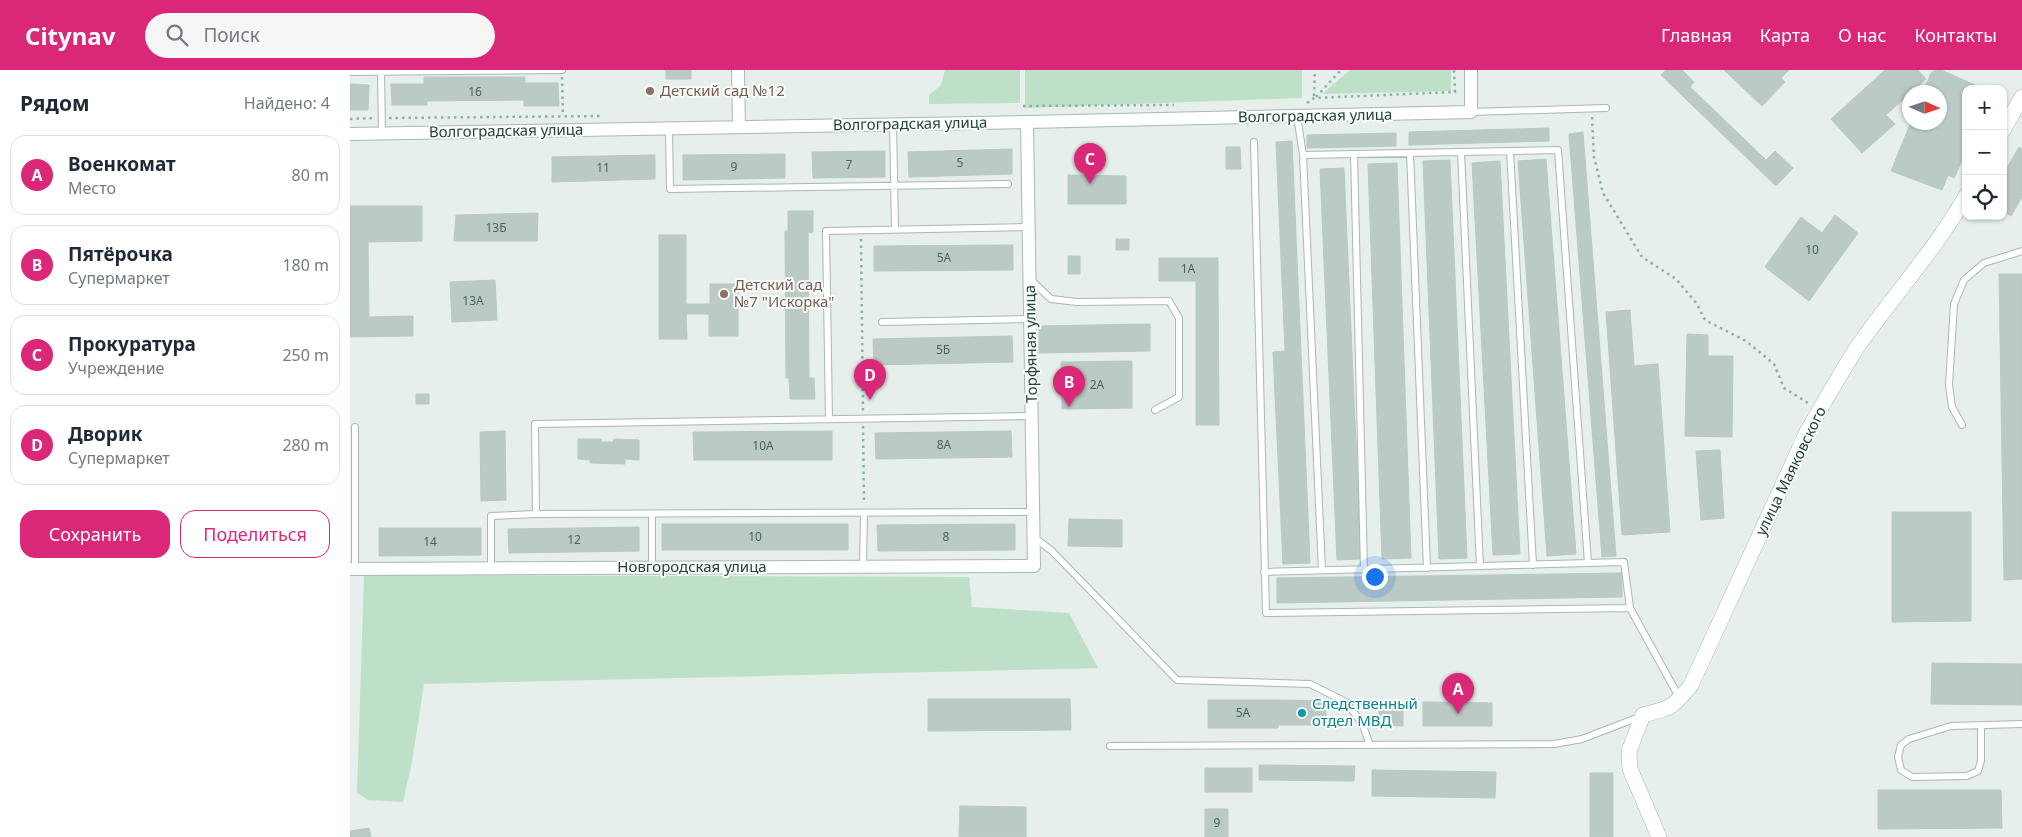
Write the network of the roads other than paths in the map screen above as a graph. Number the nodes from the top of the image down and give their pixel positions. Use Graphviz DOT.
graph roads {
  1 [pos="562,70"];
  2 [pos="738,70"];
  3 [pos="1471,70"];
  4 [pos="350,72"];
  5 [pos="380,72"];
  6 [pos="2022,97"];
  7 [pos="1606,108"];
  8 [pos="1471,112"];
  9 [pos="1297,116"];
  10 [pos="1027,122"];
  11 [pos="2007,123"];
  12 [pos="892,124"];
  13 [pos="739,127"];
  14 [pos="669,129"];
  15 [pos="382,133"];
  16 [pos="350,134"];
  17 [pos="1254,142"];
  18 [pos="1510,151"];
  19 [pos="1461,152"];
  20 [pos="1410,153"];
  21 [pos="1354,154"];
  22 [pos="1302,155"];
  23 [pos="1008,184"];
  24 [pos="894,186"];
  25 [pos="1962,203"];
  26 [pos="1028,227"];
  27 [pos="896,229"];
  28 [pos="2022,251"];
  29 [pos="1030,279"];
  30 [pos="1030,319"];
  31 [pos="882,322"];
  32 [pos="1155,410"];
  33 [pos="1033,416"];
  34 [pos="829,420"];
  35 [pos="1962,425"];
  36 [pos="355,427"];
  37 [pos="864,512"];
  38 [pos="1034,512"];
  39 [pos="536,514"];
  40 [pos="652,515"];
  41 [pos="1034,537"];
  42 [pos="1588,563"];
  43 [pos="1533,565"];
  44 [pos="1034,566"];
  45 [pos="1480,566"];
  46 [pos="863,567"];
  47 [pos="353,568"];
  48 [pos="491,568"];
  49 [pos="652,568"];
  50 [pos="1427,568"];
  51 [pos="1364,569"];
  52 [pos="1322,570"];
  53 [pos="1264,572"];
  54 [pos="1630,608"];
  55 [pos="1680,699"];
  56 [pos="1643,715"];
  57 [pos="2022,724"];
  58 [pos="1981,725"];
  59 [pos="1370,745"];
  60 [pos="1110,746"];
  61 [pos="1658,837"];
  1 -- 5 [label="lane"];
  2 -- 13 [label="street"];
  3 -- 8 [label="street"];
  4 -- 5 [label="lane"];
  5 -- 15 [label="lane"];
  6 -- 11 [label="street"];
  7 -- 8 [label="lane"];
  8 -- 9 [label="street, Волгоградская улица"];
  9 -- 10 [label="street, Волгоградская улица"];
  9 -- 22 [label="lane"];
  10 -- 12 [label="street, Волгоградская улица"];
  10 -- 26 [label="street, Торфяная улица"];
  12 -- 13 [label="street, Волгоградская улица"];
  12 -- 24 [label="lane"];
  13 -- 14 [label="street, Волгоградская улица"];
  14 -- 15 [label="street, Волгоградская улица"];
  14 -- 24 [label="lane"];
  15 -- 16 [label="street, Волгоградская улица"];
  17 -- 53 [label="lane"];
  18 -- 19 [label="lane"];
  18 -- 42 [label="lane"];
  18 -- 43 [label="lane"];
  19 -- 20 [label="lane"];
  19 -- 45 [label="lane"];
  20 -- 21 [label="lane"];
  20 -- 50 [label="lane"];
  21 -- 22 [label="lane"];
  21 -- 51 [label="lane"];
  22 -- 52 [label="lane"];
  23 -- 24 [label="lane"];
  24 -- 27 [label="lane"];
  25 -- 55 [label="street, улица Маяковского"];
  26 -- 27 [label="lane"];
  26 -- 29 [label="street, Торфяная улица"];
  27 -- 34 [label="lane"];
  28 -- 35 [label="lane"];
  29 -- 30 [label="street, Торфяная улица"];
  29 -- 32 [label="lane"];
  30 -- 31 [label="lane"];
  30 -- 33 [label="street, Торфяная улица"];
  33 -- 34 [label="lane"];
  33 -- 38 [label="street, Торфяная улица"];
  34 -- 39 [label="lane"];
  36 -- 47 [label="lane"];
  37 -- 38 [label="lane"];
  37 -- 40 [label="lane"];
  37 -- 46 [label="lane"];
  38 -- 41 [label="street, Торфяная улица"];
  39 -- 40 [label="lane"];
  39 -- 48 [label="lane"];
  40 -- 49 [label="lane"];
  41 -- 44 [label="street, Торфяная улица"];
  41 -- 59 [label="lane"];
  42 -- 43 [label="lane"];
  42 -- 54 [label="lane"];
  43 -- 45 [label="lane"];
  44 -- 46 [label="street, Новгородская улица"];
  45 -- 50 [label="lane"];
  46 -- 49 [label="street, Новгородская улица"];
  47 -- 48 [label="street, Новгородская улица"];
  48 -- 49 [label="street, Новгородская улица"];
  50 -- 51 [label="lane"];
  51 -- 52 [label="lane"];
  52 -- 53 [label="lane"];
  53 -- 54 [label="lane"];
  54 -- 55 [label="lane"];
  55 -- 56 [label="street, улица Маяковского"];
  56 -- 59 [label="lane"];
  56 -- 61 [label="street"];
  57 -- 58 [label="lane"];
  58 -- 58 [label="lane"];
  59 -- 60 [label="lane"];
}
